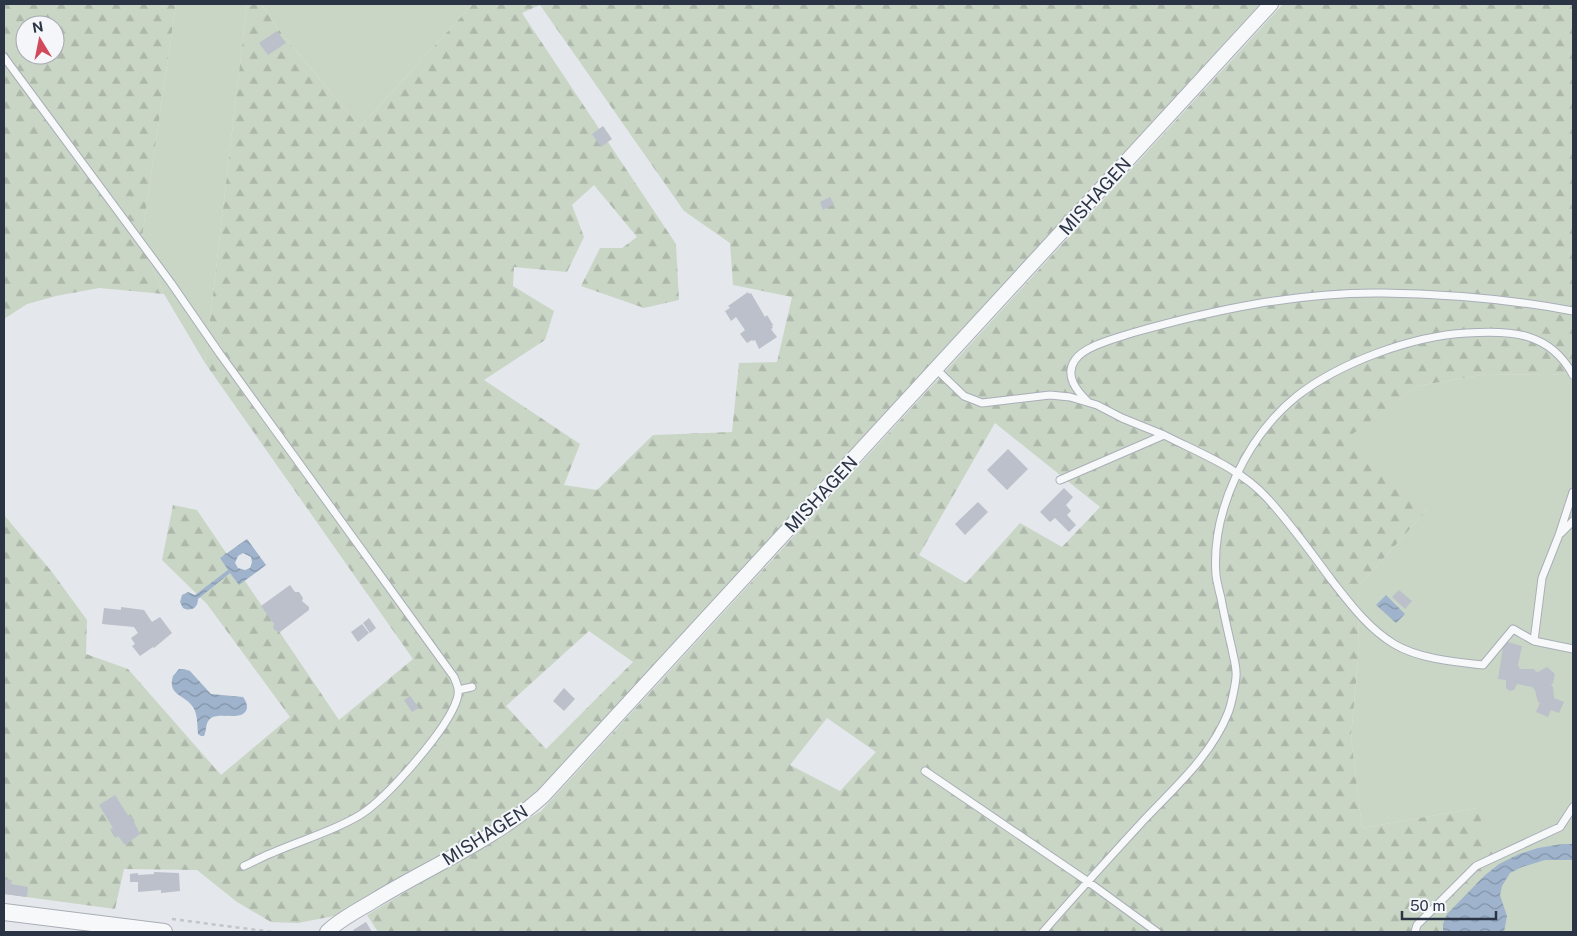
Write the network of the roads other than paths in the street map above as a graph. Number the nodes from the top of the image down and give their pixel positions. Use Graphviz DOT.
graph roads {
  1 [pos="1271,4"];
  2 [pos="4,57"];
  3 [pos="1573,311"];
  4 [pos="936,369"];
  5 [pos="1573,375"];
  6 [pos="1088,402"];
  7 [pos="1164,435"];
  8 [pos="1238,473"];
  9 [pos="1060,480"];
  10 [pos="1573,492"];
  11 [pos="1573,521"];
  12 [pos="1559,535"];
  13 [pos="1534,641"];
  14 [pos="1573,649"];
  15 [pos="472,687"];
  16 [pos="458,690"];
  17 [pos="925,771"];
  18 [pos="1573,807"];
  19 [pos="244,866"];
  20 [pos="1087,882"];
  21 [pos="4,912"];
  22 [pos="164,932"];
  23 [pos="327,932"];
  24 [pos="1043,932"];
  25 [pos="1157,932"];
  26 [pos="1415,932"];
  1 -- 4 [label="street, MISHAGEN"];
  2 -- 16 [label="lane"];
  3 -- 6 [label="lane"];
  4 -- 6 [label="lane"];
  4 -- 23 [label="street, MISHAGEN"];
  5 -- 8 [label="lane"];
  6 -- 7 [label="lane"];
  7 -- 8 [label="lane"];
  7 -- 9 [label="lane"];
  8 -- 13 [label="lane"];
  8 -- 20 [label="lane"];
  10 -- 12 [label="lane"];
  11 -- 12 [label="lane"];
  12 -- 13 [label="lane"];
  13 -- 14 [label="lane"];
  15 -- 16 [label="lane"];
  16 -- 19 [label="lane"];
  17 -- 20 [label="lane"];
  18 -- 26 [label="lane"];
  20 -- 24 [label="lane"];
  20 -- 25 [label="lane"];
  21 -- 22 [label="street"];
}
